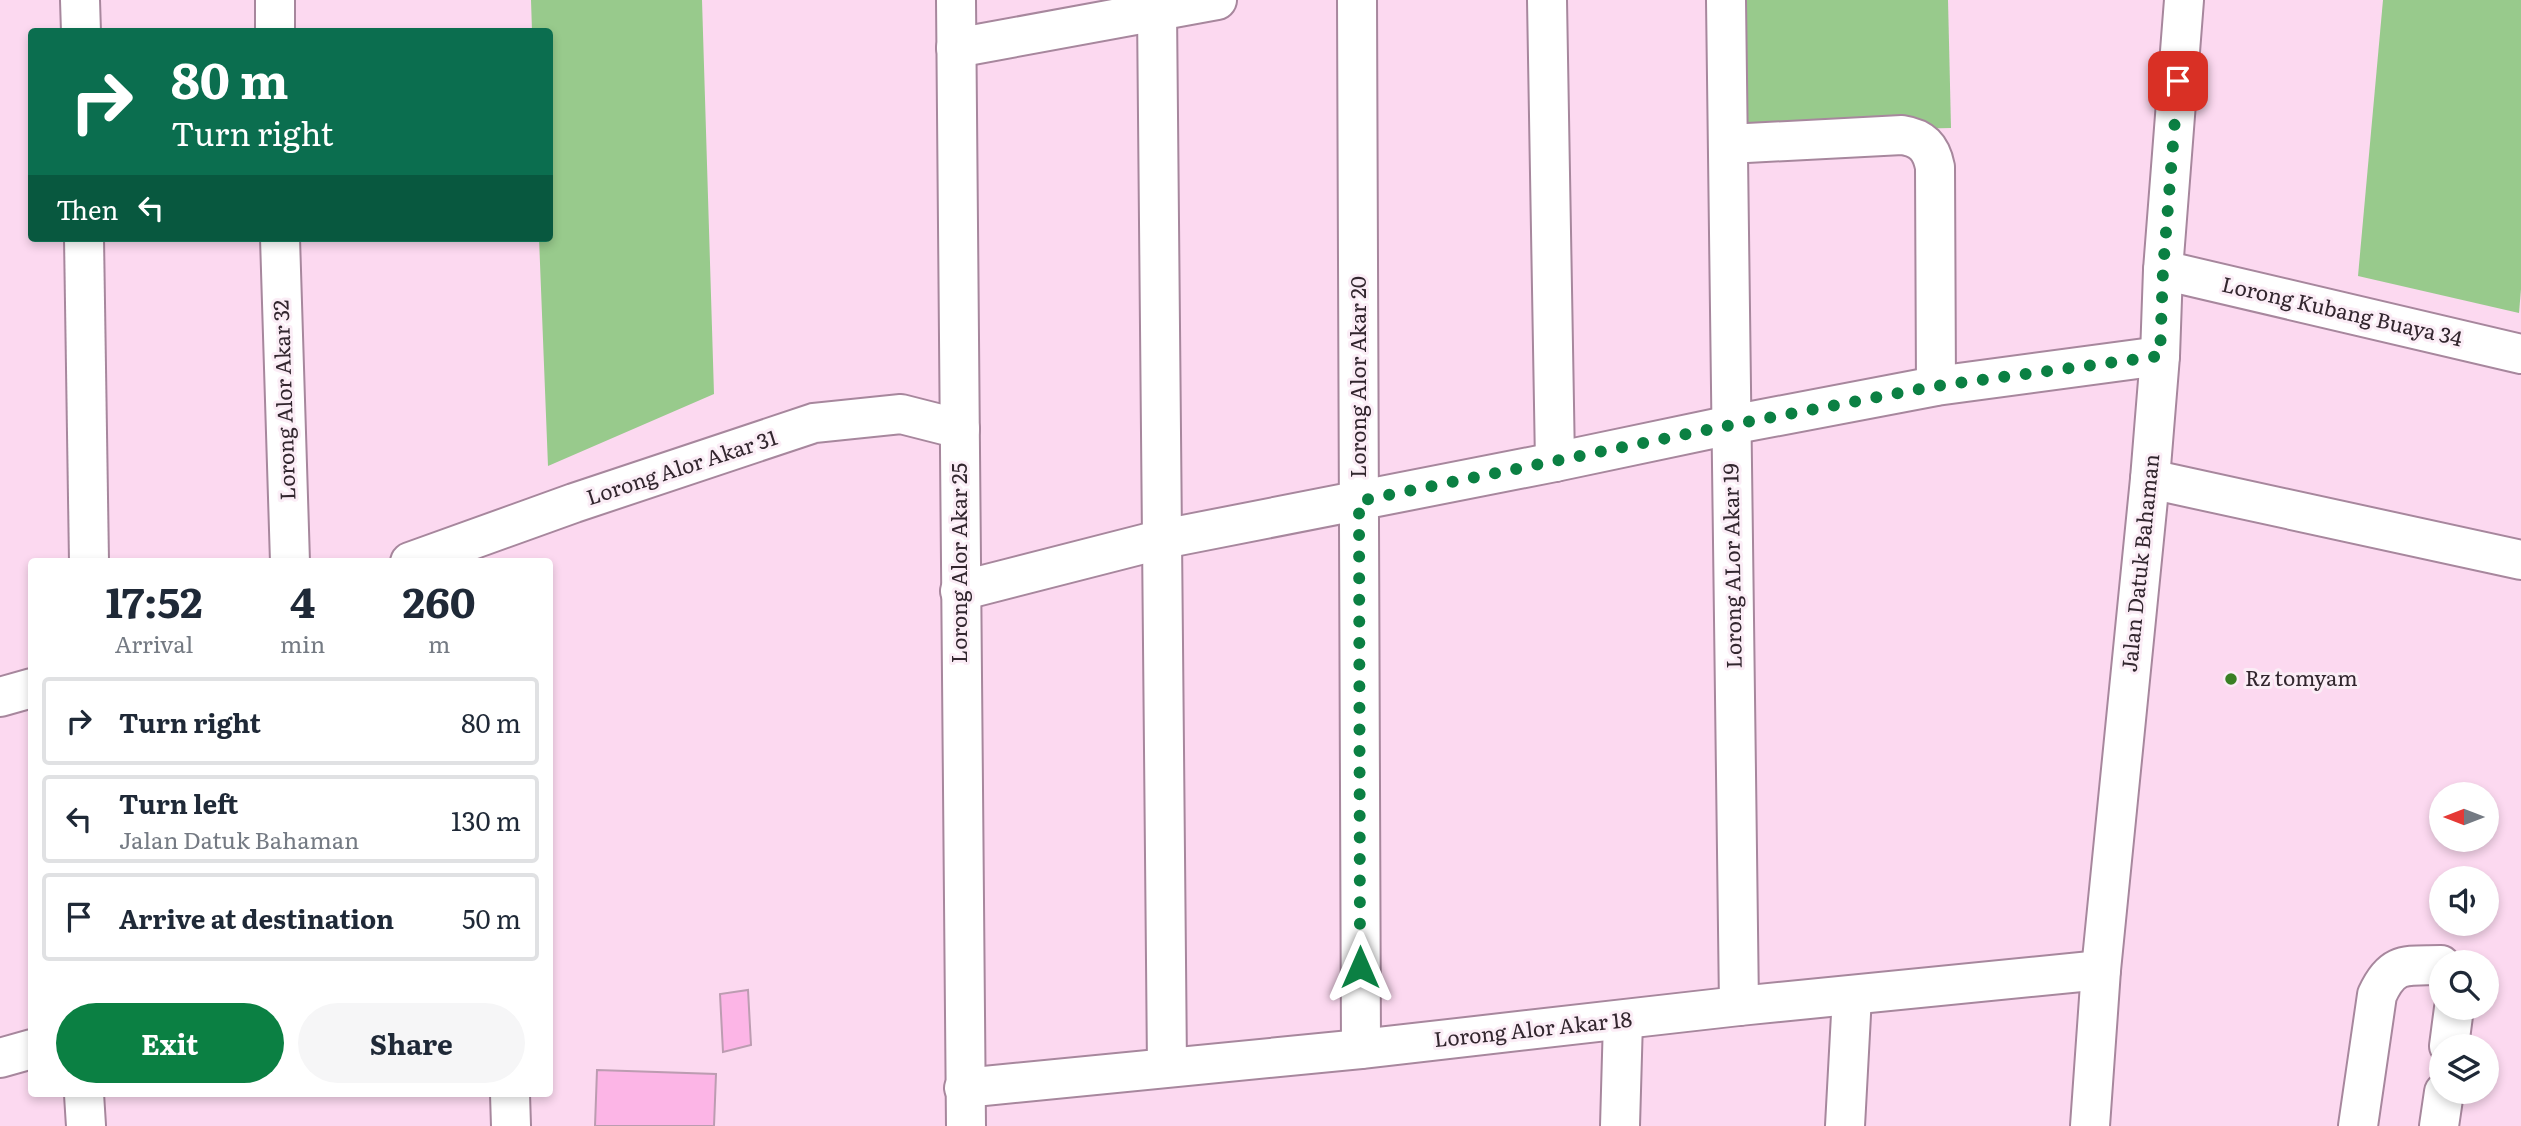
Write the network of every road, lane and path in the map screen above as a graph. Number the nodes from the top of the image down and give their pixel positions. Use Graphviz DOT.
graph roads {
  1 [pos="80,0"];
  2 [pos="275,0"];
  3 [pos="956,0"];
  4 [pos="1217,0"];
  5 [pos="1357,0"];
  6 [pos="1547,0"];
  7 [pos="1726,0"];
  8 [pos="2184,0"];
  9 [pos="1157,10"];
  10 [pos="81,28"];
  11 [pos="275,28"];
  12 [pos="956,48"];
  13 [pos="1728,144"];
  14 [pos="84,242"];
  15 [pos="281,242"];
  16 [pos="2163,270"];
  17 [pos="2521,354"];
  18 [pos="2160,356"];
  19 [pos="1936,386"];
  20 [pos="1731,425"];
  21 [pos="960,429"];
  22 [pos="1555,462"];
  23 [pos="2150,479"];
  24 [pos="1359,501"];
  25 [pos="1163,539"];
  26 [pos="89,558"];
  27 [pos="290,558"];
  28 [pos="421,558"];
  29 [pos="2521,560"];
  30 [pos="960,591"];
  31 [pos="28,689"];
  32 [pos="0,697"];
  33 [pos="2429,965"];
  34 [pos="2101,970"];
  35 [pos="1853,996"];
  36 [pos="1738,1006"];
  37 [pos="1623,1020"];
  38 [pos="1360,1049"];
  39 [pos="28,1050"];
  40 [pos="0,1058"];
  41 [pos="1167,1067"];
  42 [pos="964,1088"];
  43 [pos="84,1097"];
  44 [pos="510,1097"];
  45 [pos="2442,1104"];
  46 [pos="86,1126"];
  47 [pos="511,1126"];
  48 [pos="966,1126"];
  49 [pos="1620,1126"];
  50 [pos="1845,1126"];
  51 [pos="2090,1126"];
  52 [pos="2358,1126"];
  53 [pos="2439,1126"];
  1 -- 10 [label="street"];
  2 -- 11 [label="street"];
  3 -- 12 [label="street, Lorong Alor Akar 25"];
  4 -- 9 [label="street"];
  5 -- 24 [label="street, Lorong Alor Akar 20"];
  6 -- 22 [label="street"];
  7 -- 13 [label="street, Lorong ALor Akar 19"];
  8 -- 16 [label="street, Jalan Datuk Bahaman"];
  9 -- 12 [label="street"];
  9 -- 25 [label="street"];
  12 -- 21 [label="street, Lorong Alor Akar 25"];
  13 -- 19 [label="street"];
  13 -- 20 [label="street, Lorong ALor Akar 19"];
  14 -- 26 [label="street"];
  15 -- 27 [label="street, Lorong Alor Akar 32"];
  16 -- 17 [label="street, Lorong Kubang Buaya 34"];
  16 -- 18 [label="street, Jalan Datuk Bahaman"];
  18 -- 19 [label="street"];
  18 -- 23 [label="street, Jalan Datuk Bahaman"];
  19 -- 20 [label="street"];
  20 -- 22 [label="street"];
  20 -- 36 [label="street, Lorong ALor Akar 19"];
  21 -- 28 [label="street, Lorong Alor Akar 31"];
  21 -- 30 [label="street, Lorong Alor Akar 25"];
  22 -- 24 [label="street"];
  23 -- 29 [label="street"];
  23 -- 34 [label="street, Jalan Datuk Bahaman"];
  24 -- 25 [label="street"];
  24 -- 38 [label="street, Lorong Alor Akar 20"];
  25 -- 30 [label="street"];
  25 -- 41 [label="street"];
  30 -- 42 [label="street, Lorong Alor Akar 25"];
  31 -- 32 [label="street"];
  33 -- 52 [label="street"];
  34 -- 35 [label="street, Lorong Alor Akar 18"];
  34 -- 51 [label="street, Jalan Datuk Bahaman"];
  35 -- 36 [label="street, Lorong Alor Akar 18"];
  35 -- 50 [label="street"];
  36 -- 37 [label="street, Lorong Alor Akar 18"];
  37 -- 38 [label="street, Lorong Alor Akar 18"];
  37 -- 49 [label="street"];
  38 -- 41 [label="street, Lorong Alor Akar 18"];
  39 -- 40 [label="street"];
  41 -- 42 [label="street, Lorong Alor Akar 18"];
  42 -- 48 [label="street, Lorong Alor Akar 25"];
  43 -- 46 [label="street"];
  44 -- 47 [label="street"];
  45 -- 53 [label="street"];
}
